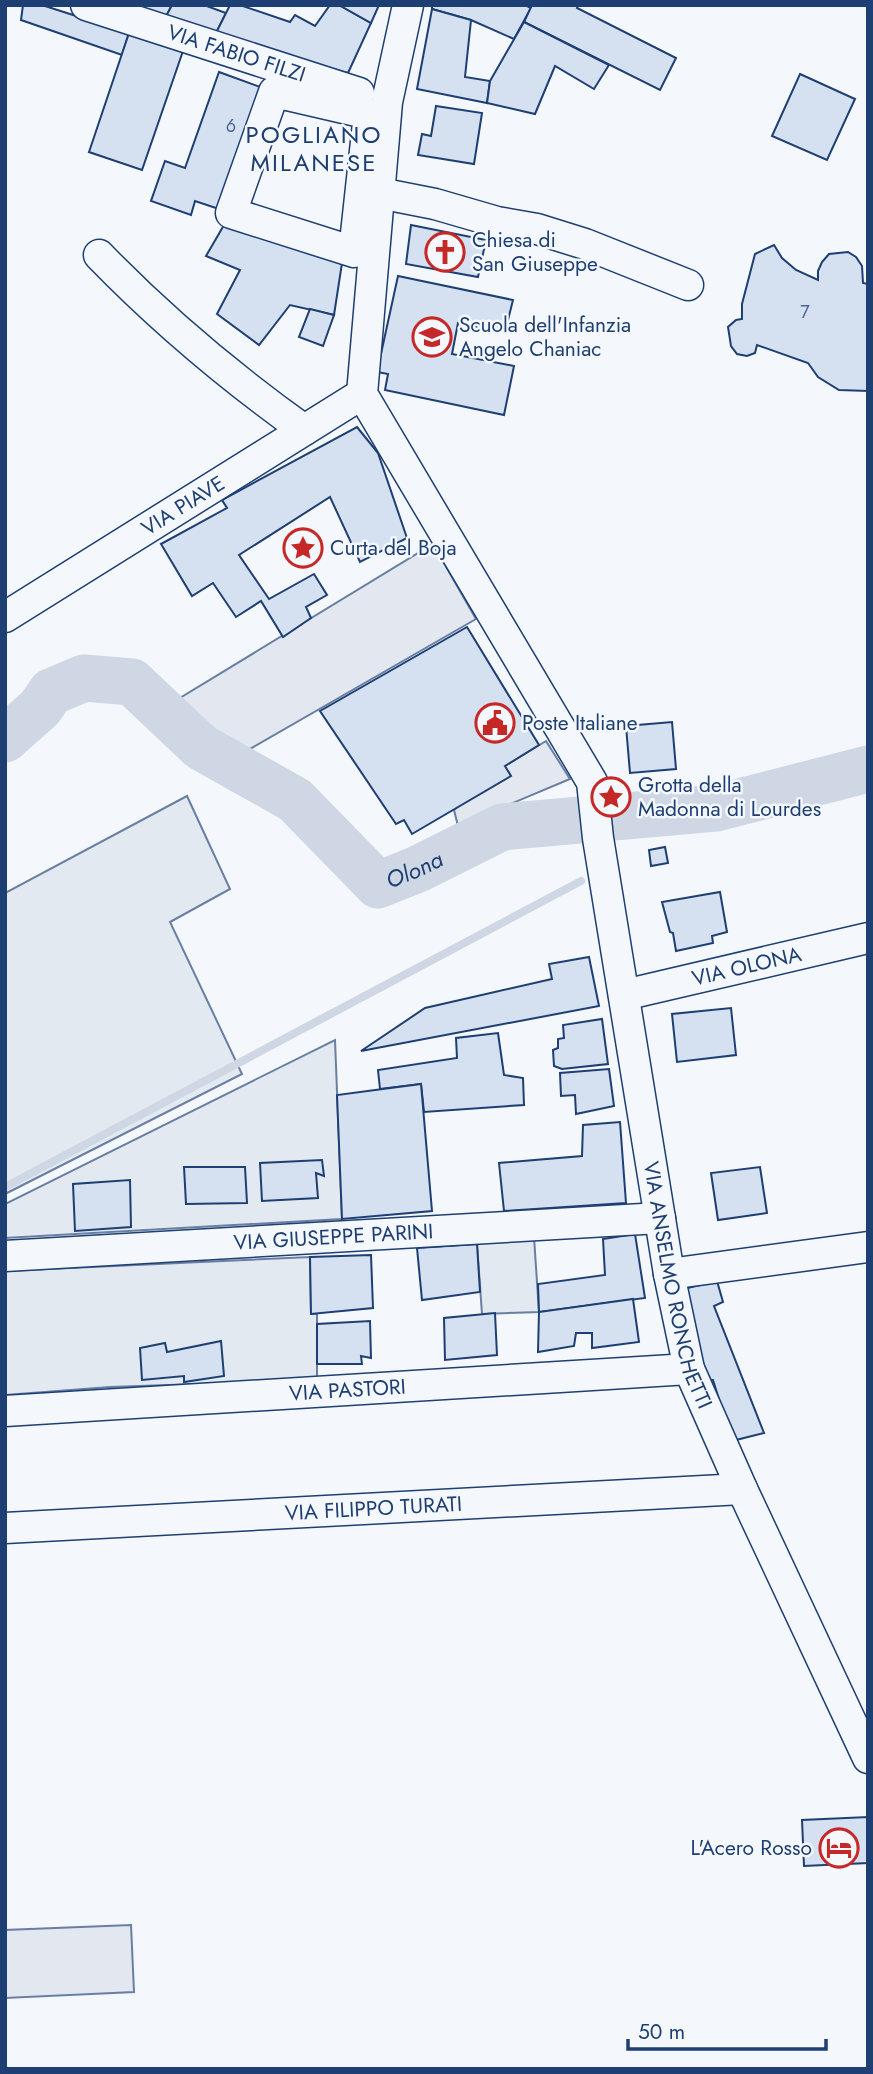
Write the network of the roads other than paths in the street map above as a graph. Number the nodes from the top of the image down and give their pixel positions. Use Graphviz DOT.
graph roads {
  1 [pos="86,5"];
  2 [pos="408,5"];
  3 [pos="378,108"];
  4 [pos="379,193"];
  5 [pos="99,255"];
  6 [pos="688,285"];
  7 [pos="362,394"];
  8 [pos="304,430"];
  9 [pos="5,617"];
  10 [pos="868,938"];
  11 [pos="624,995"];
  12 [pos="660,1218"];
  13 [pos="868,1247"];
  14 [pos="5,1256"];
  15 [pos="669,1274"];
  16 [pos="689,1370"];
  17 [pos="5,1411"];
  18 [pos="742,1489"];
  19 [pos="5,1528"];
  20 [pos="868,1758"];
  1 -- 3 [label="street, VIA FABIO FILZI"];
  2 -- 3 [label="street"];
  3 -- 3 [label="street"];
  3 -- 4 [label="street"];
  4 -- 6 [label="street"];
  4 -- 7 [label="street"];
  5 -- 8 [label="street"];
  7 -- 8 [label="street, VIA PIAVE"];
  7 -- 11 [label="street, VIA ANSELMO RONCHETTI"];
  8 -- 9 [label="street, VIA PIAVE"];
  10 -- 11 [label="street, VIA OLONA"];
  11 -- 12 [label="street, VIA ANSELMO RONCHETTI"];
  12 -- 14 [label="street, VIA GIUSEPPE PARINI"];
  12 -- 15 [label="street, VIA ANSELMO RONCHETTI"];
  13 -- 15 [label="street"];
  15 -- 16 [label="street, VIA ANSELMO RONCHETTI"];
  16 -- 17 [label="street, VIA PASTORI"];
  16 -- 18 [label="street, VIA ANSELMO RONCHETTI"];
  18 -- 19 [label="street, VIA FILIPPO TURATI"];
  18 -- 20 [label="street, VIA ANSELMO RONCHETTI"];
}
